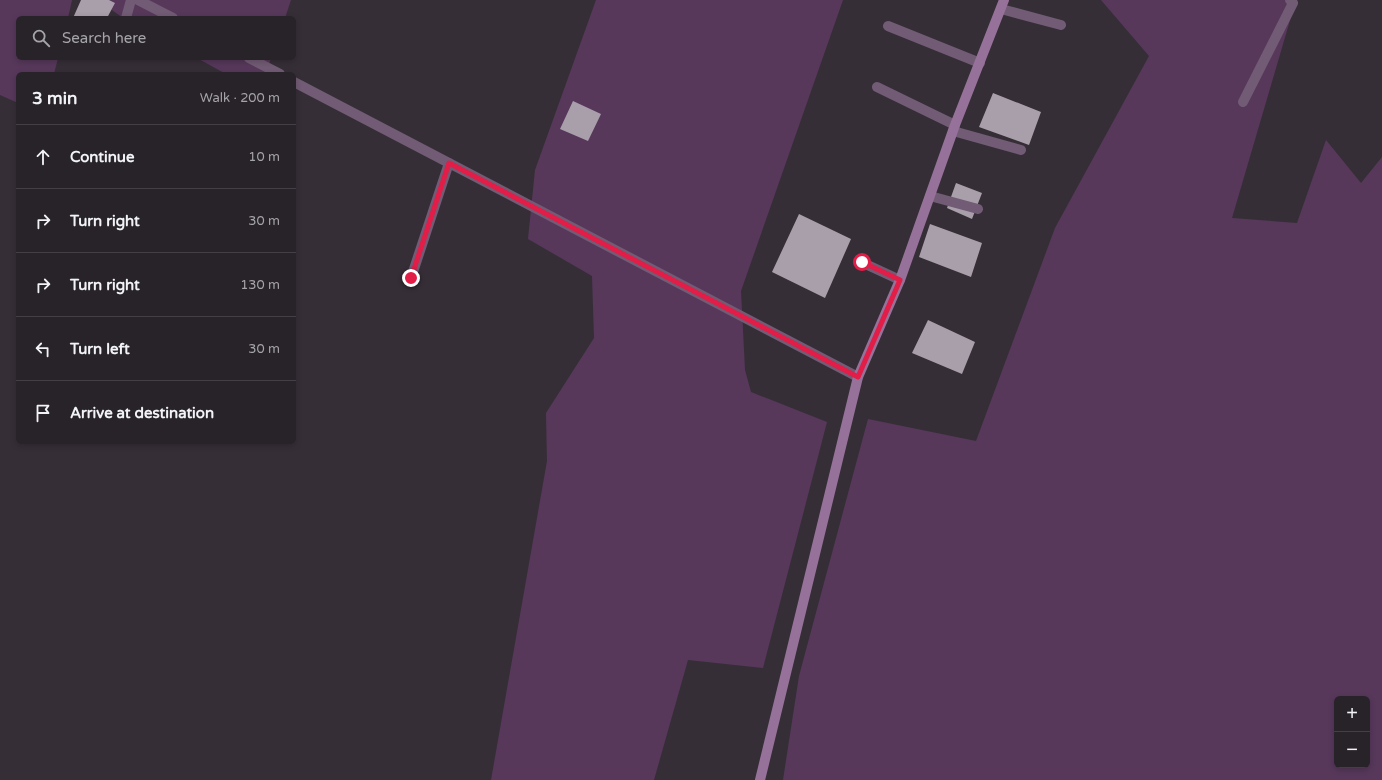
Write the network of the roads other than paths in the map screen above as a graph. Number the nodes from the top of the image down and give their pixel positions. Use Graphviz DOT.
graph roads {
  1 [pos="132,0"];
  2 [pos="138,0"];
  3 [pos="1290,0"];
  4 [pos="1003,4"];
  5 [pos="127,16"];
  6 [pos="168,16"];
  7 [pos="1061,25"];
  8 [pos="888,26"];
  9 [pos="253,60"];
  10 [pos="980,63"];
  11 [pos="276,72"];
  12 [pos="296,83"];
  13 [pos="877,87"];
  14 [pos="1243,102"];
  15 [pos="954,128"];
  16 [pos="1020,150"];
  17 [pos="449,163"];
  18 [pos="930,196"];
  19 [pos="978,209"];
  20 [pos="862,262"];
  21 [pos="411,278"];
  22 [pos="900,280"];
  23 [pos="858,377"];
  24 [pos="760,780"];
  1 -- 5 [label="street"];
  2 -- 6 [label="street"];
  3 -- 14 [label="street"];
  4 -- 7 [label="street"];
  4 -- 10 [label="street"];
  8 -- 10 [label="street"];
  9 -- 11 [label="street"];
  10 -- 15 [label="street"];
  12 -- 17 [label="street"];
  13 -- 15 [label="street"];
  15 -- 16 [label="street"];
  15 -- 18 [label="street"];
  17 -- 21 [label="street"];
  17 -- 23 [label="street"];
  18 -- 19 [label="street"];
  18 -- 22 [label="street"];
  20 -- 22 [label="street"];
  22 -- 23 [label="street"];
  23 -- 24 [label="street"];
}
